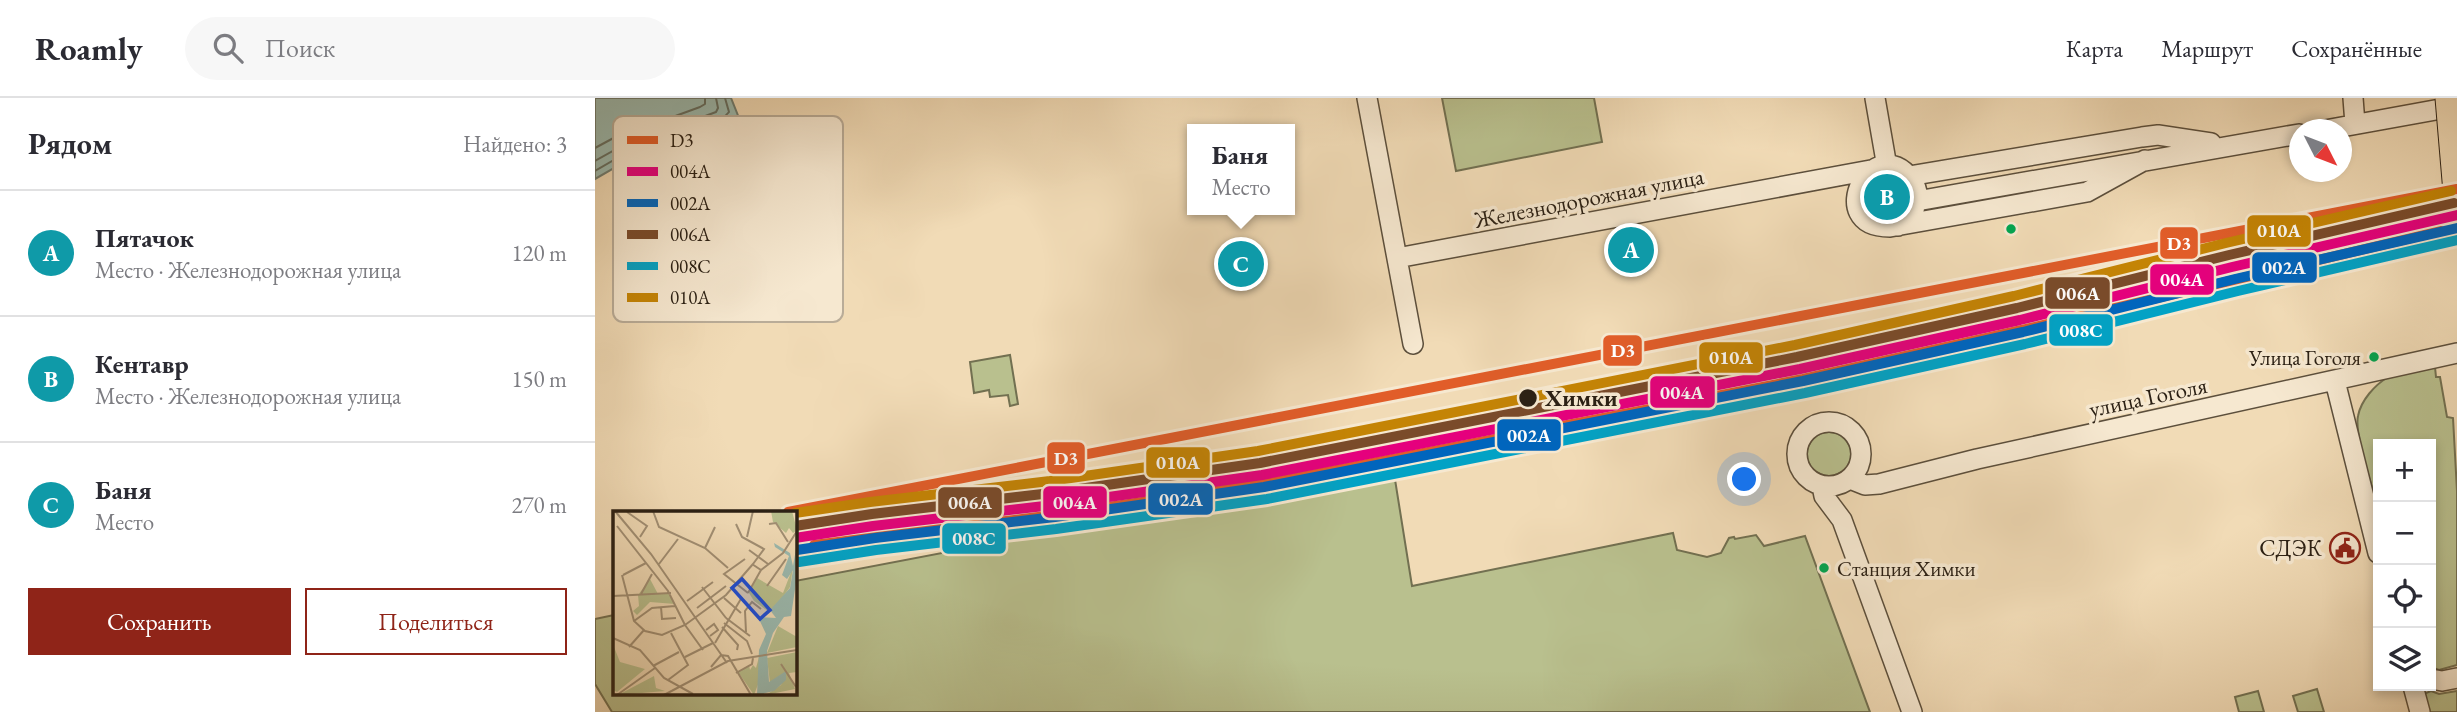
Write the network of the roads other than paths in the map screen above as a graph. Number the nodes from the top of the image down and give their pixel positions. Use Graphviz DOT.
graph roads {
  1 [pos="1367,98"];
  2 [pos="1875,98"];
  3 [pos="2353,98"];
  4 [pos="2447,98"];
  5 [pos="2457,106"];
  6 [pos="2355,124"];
  7 [pos="2352,125"];
  8 [pos="2289,136"];
  9 [pos="2229,146"];
  10 [pos="2145,160"];
  11 [pos="1881,168"];
  12 [pos="1909,176"];
  13 [pos="1917,201"];
  14 [pos="2457,216"];
  15 [pos="1898,226"];
  16 [pos="1397,258"];
  17 [pos="1413,344"];
  18 [pos="2457,354"];
  19 [pos="2335,380"];
  20 [pos="1847,481"];
  21 [pos="1823,491"];
  22 [pos="1842,520"];
  23 [pos="2373,533"];
  24 [pos="2457,678"];
  25 [pos="2436,680"];
  26 [pos="2414,691"];
  27 [pos="1912,712"];
  28 [pos="2420,712"];
  1 -- 16 [label="street"];
  2 -- 11 [label="street"];
  3 -- 6 [label="street"];
  4 -- 14 [label="main road, bridge"];
  5 -- 6 [label="street"];
  6 -- 7 [label="street"];
  8 -- 9 [label="street"];
  9 -- 10 [label="street"];
  9 -- 12 [label="street"];
  10 -- 13 [label="street"];
  10 -- 15 [label="street"];
  11 -- 12 [label="street"];
  11 -- 15 [label="street"];
  11 -- 16 [label="street, Железнодорожная улица"];
  12 -- 13 [label="street"];
  13 -- 15 [label="street"];
  16 -- 17 [label="street"];
  18 -- 19 [label="street, улица Гоголя"];
  19 -- 20 [label="street, улица Гоголя"];
  19 -- 23 [label="street"];
  20 -- 21 [label="street"];
  20 -- 21 [label="street"];
  20 -- 22 [label="street"];
  21 -- 22 [label="street"];
  22 -- 27 [label="street"];
  24 -- 25 [label="street"];
  26 -- 28 [label="street"];
}
